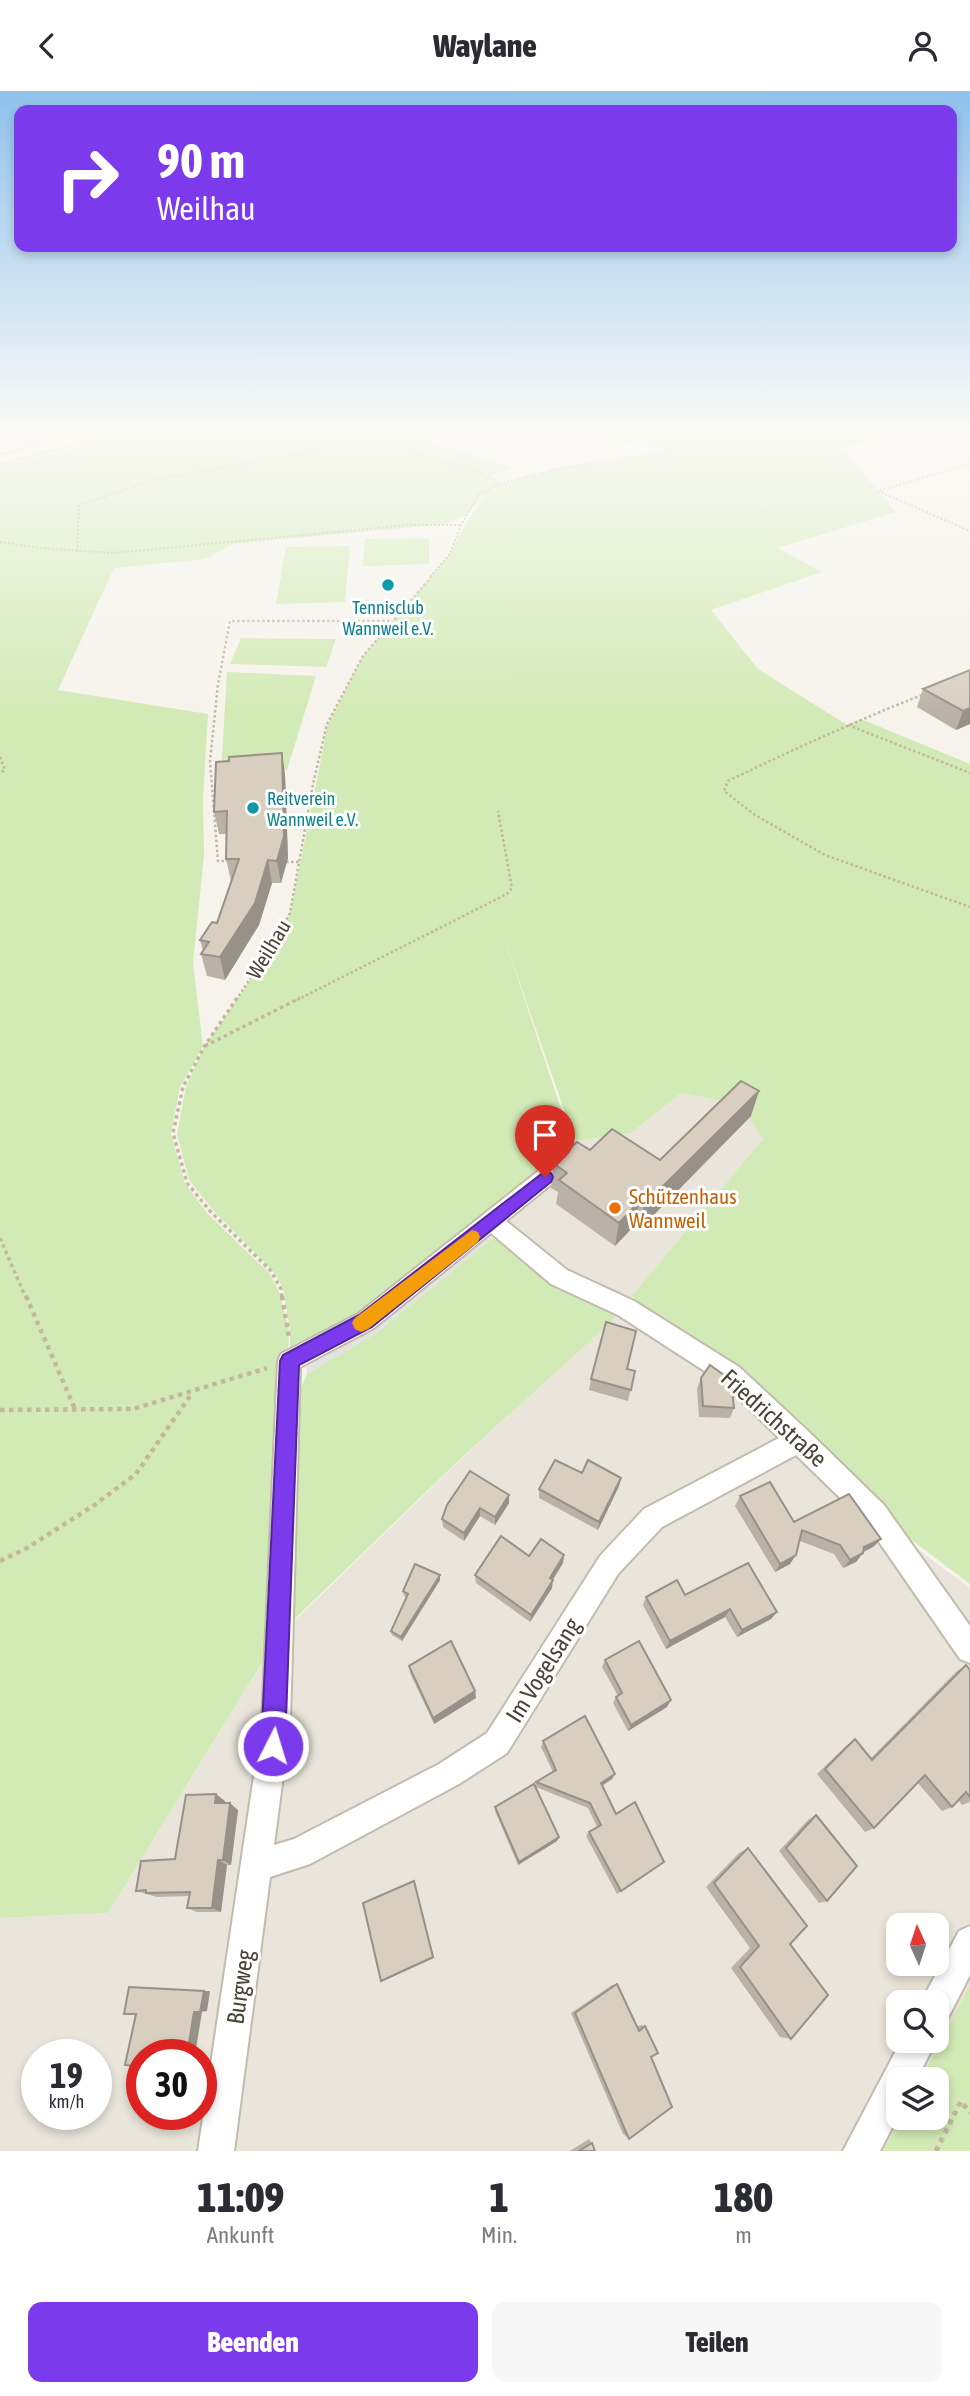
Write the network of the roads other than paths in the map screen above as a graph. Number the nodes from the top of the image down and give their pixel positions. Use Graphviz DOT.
graph roads {
  1 [pos="563,1163"];
  2 [pos="492,1221"];
  3 [pos="800,1440"];
  4 [pos="970,1649"];
  5 [pos="258,1865"];
  6 [pos="970,1942"];
  7 [pos="944,1990"];
  8 [pos="886,2103"];
  9 [pos="216,2151"];
  10 [pos="861,2151"];
  1 -- 2 [label="street"];
  2 -- 3 [label="street, Friedrichstraße"];
  2 -- 5 [label="street"];
  3 -- 4 [label="street, Friedrichstraße"];
  3 -- 5 [label="street, Im Vogelsang"];
  5 -- 9 [label="street, Burgweg"];
  6 -- 7 [label="street"];
  8 -- 10 [label="street"];
}
